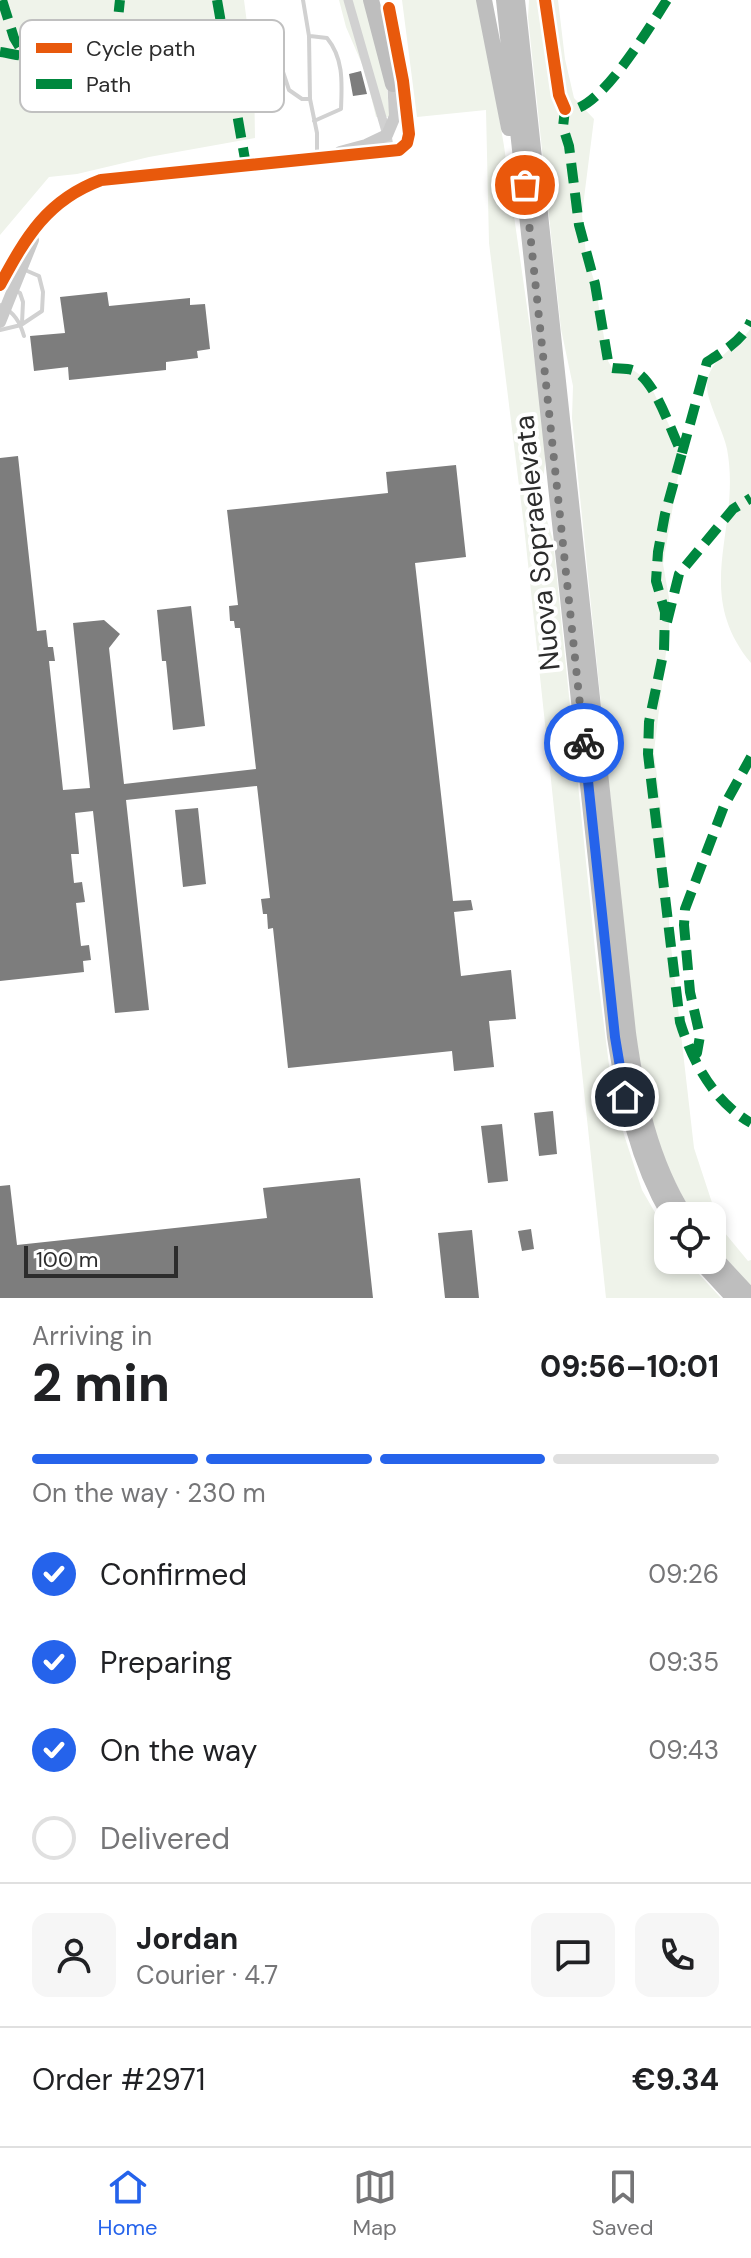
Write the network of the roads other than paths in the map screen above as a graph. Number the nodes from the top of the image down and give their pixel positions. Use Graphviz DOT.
graph roads {
  1 [pos="303,0"];
  2 [pos="348,0"];
  3 [pos="371,0"];
  4 [pos="484,0"];
  5 [pos="504,0"];
  6 [pos="520,0"];
  7 [pos="545,0"];
  8 [pos="389,4"];
  9 [pos="309,36"];
  10 [pos="284,75"];
  11 [pos="393,84"];
  12 [pos="310,99"];
  13 [pos="565,109"];
  14 [pos="314,121"];
  15 [pos="387,135"];
  16 [pos="407,143"];
  17 [pos="390,153"];
  18 [pos="317,159"];
  19 [pos="44,219"];
  20 [pos="21,270"];
  21 [pos="5,283"];
  22 [pos="3,306"];
  23 [pos="0,322"];
  24 [pos="21,325"];
  25 [pos="0,330"];
  26 [pos="541,334"];
  27 [pos="24,336"];
  28 [pos="663,1202"];
  29 [pos="678,1202"];
  30 [pos="726,1270"];
  31 [pos="712,1274"];
  32 [pos="751,1297"];
  33 [pos="734,1298"];
  1 -- 9 [label="lane"];
  2 -- 15 [label="street"];
  3 -- 11 [label="highway"];
  4 -- 26 [label="highway"];
  5 -- 26 [label="highway, Nuova Sopraelevata"];
  6 -- 29 [label="highway, Nuova Sopraelevata"];
  7 -- 13 [label="street"];
  8 -- 11 [label="street"];
  8 -- 16 [label="street"];
  9 -- 12 [label="lane"];
  9 -- 14 [label="lane"];
  10 -- 12 [label="lane"];
  11 -- 15 [label="street"];
  12 -- 14 [label="lane"];
  14 -- 18 [label="lane"];
  15 -- 16 [label="street"];
  15 -- 17 [label="street"];
  15 -- 18 [label="street"];
  16 -- 17 [label="street"];
  17 -- 18 [label="street"];
  18 -- 19 [label="street"];
  19 -- 20 [label="street"];
  19 -- 21 [label="street"];
  20 -- 21 [label="street"];
  20 -- 24 [label="lane"];
  21 -- 22 [label="street"];
  21 -- 24 [label="lane"];
  22 -- 23 [label="street"];
  22 -- 24 [label="lane"];
  24 -- 25 [label="lane"];
  24 -- 27 [label="lane"];
  26 -- 28 [label="highway, Nuova Sopraelevata"];
  30 -- 32 [label="highway"];
  31 -- 33 [label="highway"];
}
